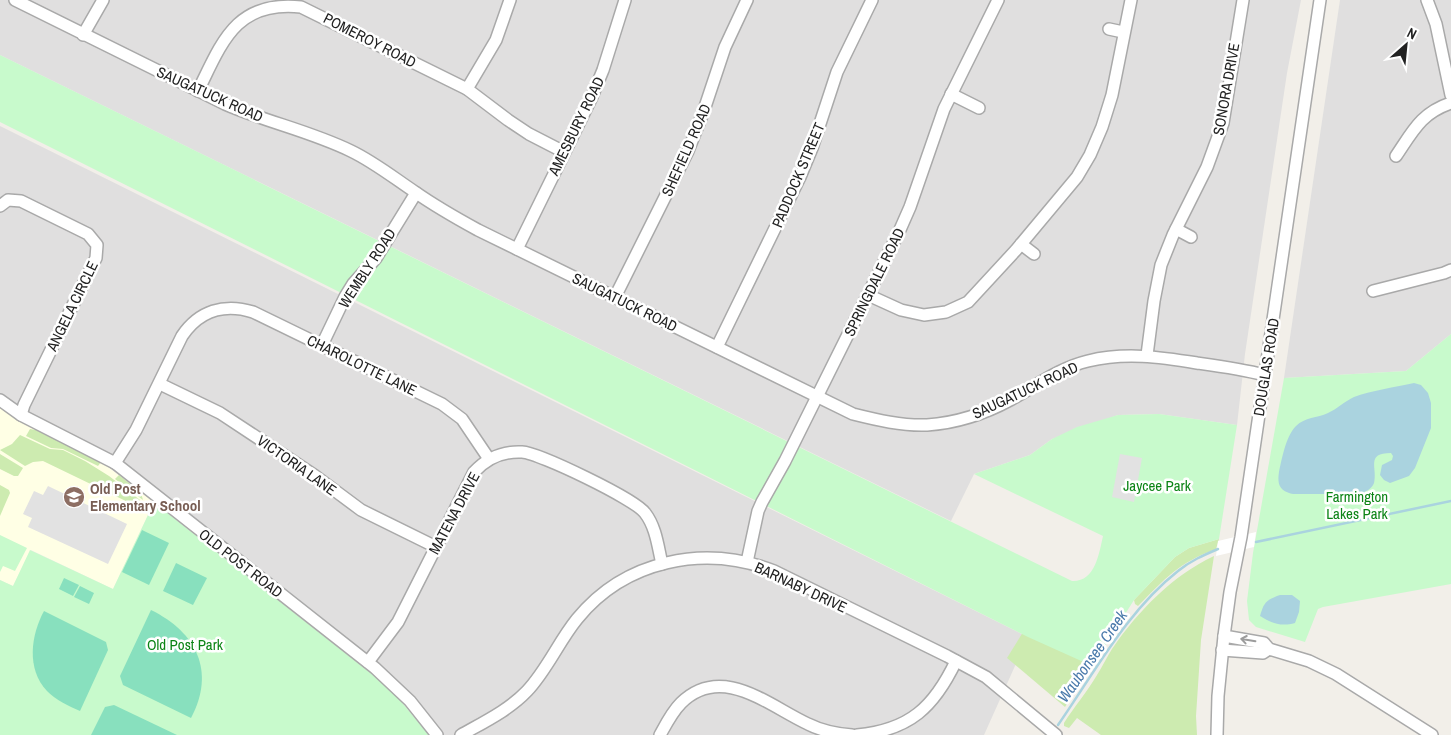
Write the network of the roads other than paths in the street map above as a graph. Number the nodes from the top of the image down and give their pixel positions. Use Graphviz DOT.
graph roads {
  1 [pos="15,0"];
  2 [pos="103,0"];
  3 [pos="510,0"];
  4 [pos="625,0"];
  5 [pos="746,0"];
  6 [pos="872,0"];
  7 [pos="998,0"];
  8 [pos="1131,0"];
  9 [pos="1242,0"];
  10 [pos="1320,0"];
  11 [pos="1427,0"];
  12 [pos="1109,29"];
  13 [pos="1123,32"];
  14 [pos="83,35"];
  15 [pos="467,89"];
  16 [pos="198,91"];
  17 [pos="951,94"];
  18 [pos="1451,95"];
  19 [pos="1451,103"];
  20 [pos="979,108"];
  21 [pos="564,152"];
  22 [pos="1396,156"];
  23 [pos="416,193"];
  24 [pos="0,206"];
  25 [pos="1176,229"];
  26 [pos="1191,237"];
  27 [pos="1021,244"];
  28 [pos="518,249"];
  29 [pos="1034,254"];
  30 [pos="1451,270"];
  31 [pos="1373,291"];
  32 [pos="868,295"];
  33 [pos="615,297"];
  34 [pos="322,345"];
  35 [pos="717,347"];
  36 [pos="1147,356"];
  37 [pos="1264,374"];
  38 [pos="160,384"];
  39 [pos="817,396"];
  40 [pos="0,400"];
  41 [pos="21,415"];
  42 [pos="489,459"];
  43 [pos="115,463"];
  44 [pos="436,547"];
  45 [pos="747,562"];
  46 [pos="662,564"];
  47 [pos="1224,636"];
  48 [pos="1269,649"];
  49 [pos="1222,650"];
  50 [pos="956,661"];
  51 [pos="368,662"];
  52 [pos="806,730"];
  53 [pos="1052,732"];
  54 [pos="437,735"];
  55 [pos="461,735"];
  56 [pos="660,735"];
  57 [pos="852,735"];
  58 [pos="857,735"];
  59 [pos="1216,735"];
  60 [pos="1432,735"];
  1 -- 14 [label="street, SAUGATUCK ROAD"];
  2 -- 14 [label="street"];
  3 -- 15 [label="street"];
  4 -- 21 [label="street, AMESBURY ROAD"];
  5 -- 33 [label="street, SHEFIELD ROAD"];
  6 -- 35 [label="street, PADDOCK STREET"];
  7 -- 17 [label="street, SPRINGDALE ROAD"];
  8 -- 13 [label="street"];
  9 -- 25 [label="street, SONORA DRIVE"];
  10 -- 37 [label="street, DOUGLAS ROAD"];
  11 -- 18 [label="street"];
  12 -- 13 [label="street"];
  13 -- 27 [label="street"];
  14 -- 16 [label="street, SAUGATUCK ROAD"];
  15 -- 16 [label="street, POMEROY ROAD"];
  15 -- 21 [label="street, POMEROY ROAD"];
  16 -- 23 [label="street, SAUGATUCK ROAD"];
  17 -- 20 [label="street"];
  17 -- 32 [label="street, SPRINGDALE ROAD"];
  19 -- 22 [label="street"];
  21 -- 28 [label="street, AMESBURY ROAD"];
  23 -- 28 [label="street, SAUGATUCK ROAD"];
  23 -- 34 [label="street, WEMBLY ROAD"];
  24 -- 41 [label="street, ANGELA CIRCLE"];
  25 -- 26 [label="street"];
  25 -- 36 [label="street, SONORA DRIVE"];
  27 -- 29 [label="street"];
  27 -- 32 [label="street"];
  28 -- 33 [label="street, SAUGATUCK ROAD"];
  30 -- 31 [label="street"];
  32 -- 39 [label="street, SPRINGDALE ROAD"];
  33 -- 35 [label="street, SAUGATUCK ROAD"];
  34 -- 38 [label="street, CHAROLOTTE LANE"];
  34 -- 42 [label="street, CHAROLOTTE LANE"];
  35 -- 39 [label="street, SAUGATUCK ROAD"];
  36 -- 37 [label="street, SAUGATUCK ROAD"];
  36 -- 39 [label="street, SAUGATUCK ROAD"];
  37 -- 47 [label="street, DOUGLAS ROAD"];
  38 -- 43 [label="street, CHAROLOTTE LANE"];
  38 -- 44 [label="street, VICTORIA LANE"];
  39 -- 45 [label="street, SPRINGDALE ROAD"];
  40 -- 41 [label="street, OLD POST ROAD"];
  41 -- 43 [label="street, OLD POST ROAD"];
  42 -- 44 [label="street, MATENA DRIVE"];
  42 -- 46 [label="street, MATENA DRIVE"];
  43 -- 51 [label="street, OLD POST ROAD"];
  44 -- 51 [label="street, MATENA DRIVE"];
  45 -- 46 [label="street, BARNABY DRIVE"];
  45 -- 50 [label="street, BARNABY DRIVE"];
  46 -- 55 [label="street, BARNABY DRIVE"];
  48 -- 47 [label="street, one-way"];
  47 -- 49 [label="street, DOUGLAS ROAD"];
  48 -- 49 [label="street"];
  48 -- 60 [label="street"];
  49 -- 59 [label="street, DOUGLAS ROAD"];
  50 -- 53 [label="street, BARNABY DRIVE"];
  50 -- 58 [label="street"];
  51 -- 54 [label="street, OLD POST ROAD"];
  52 -- 56 [label="street"];
  52 -- 57 [label="street"];
}
